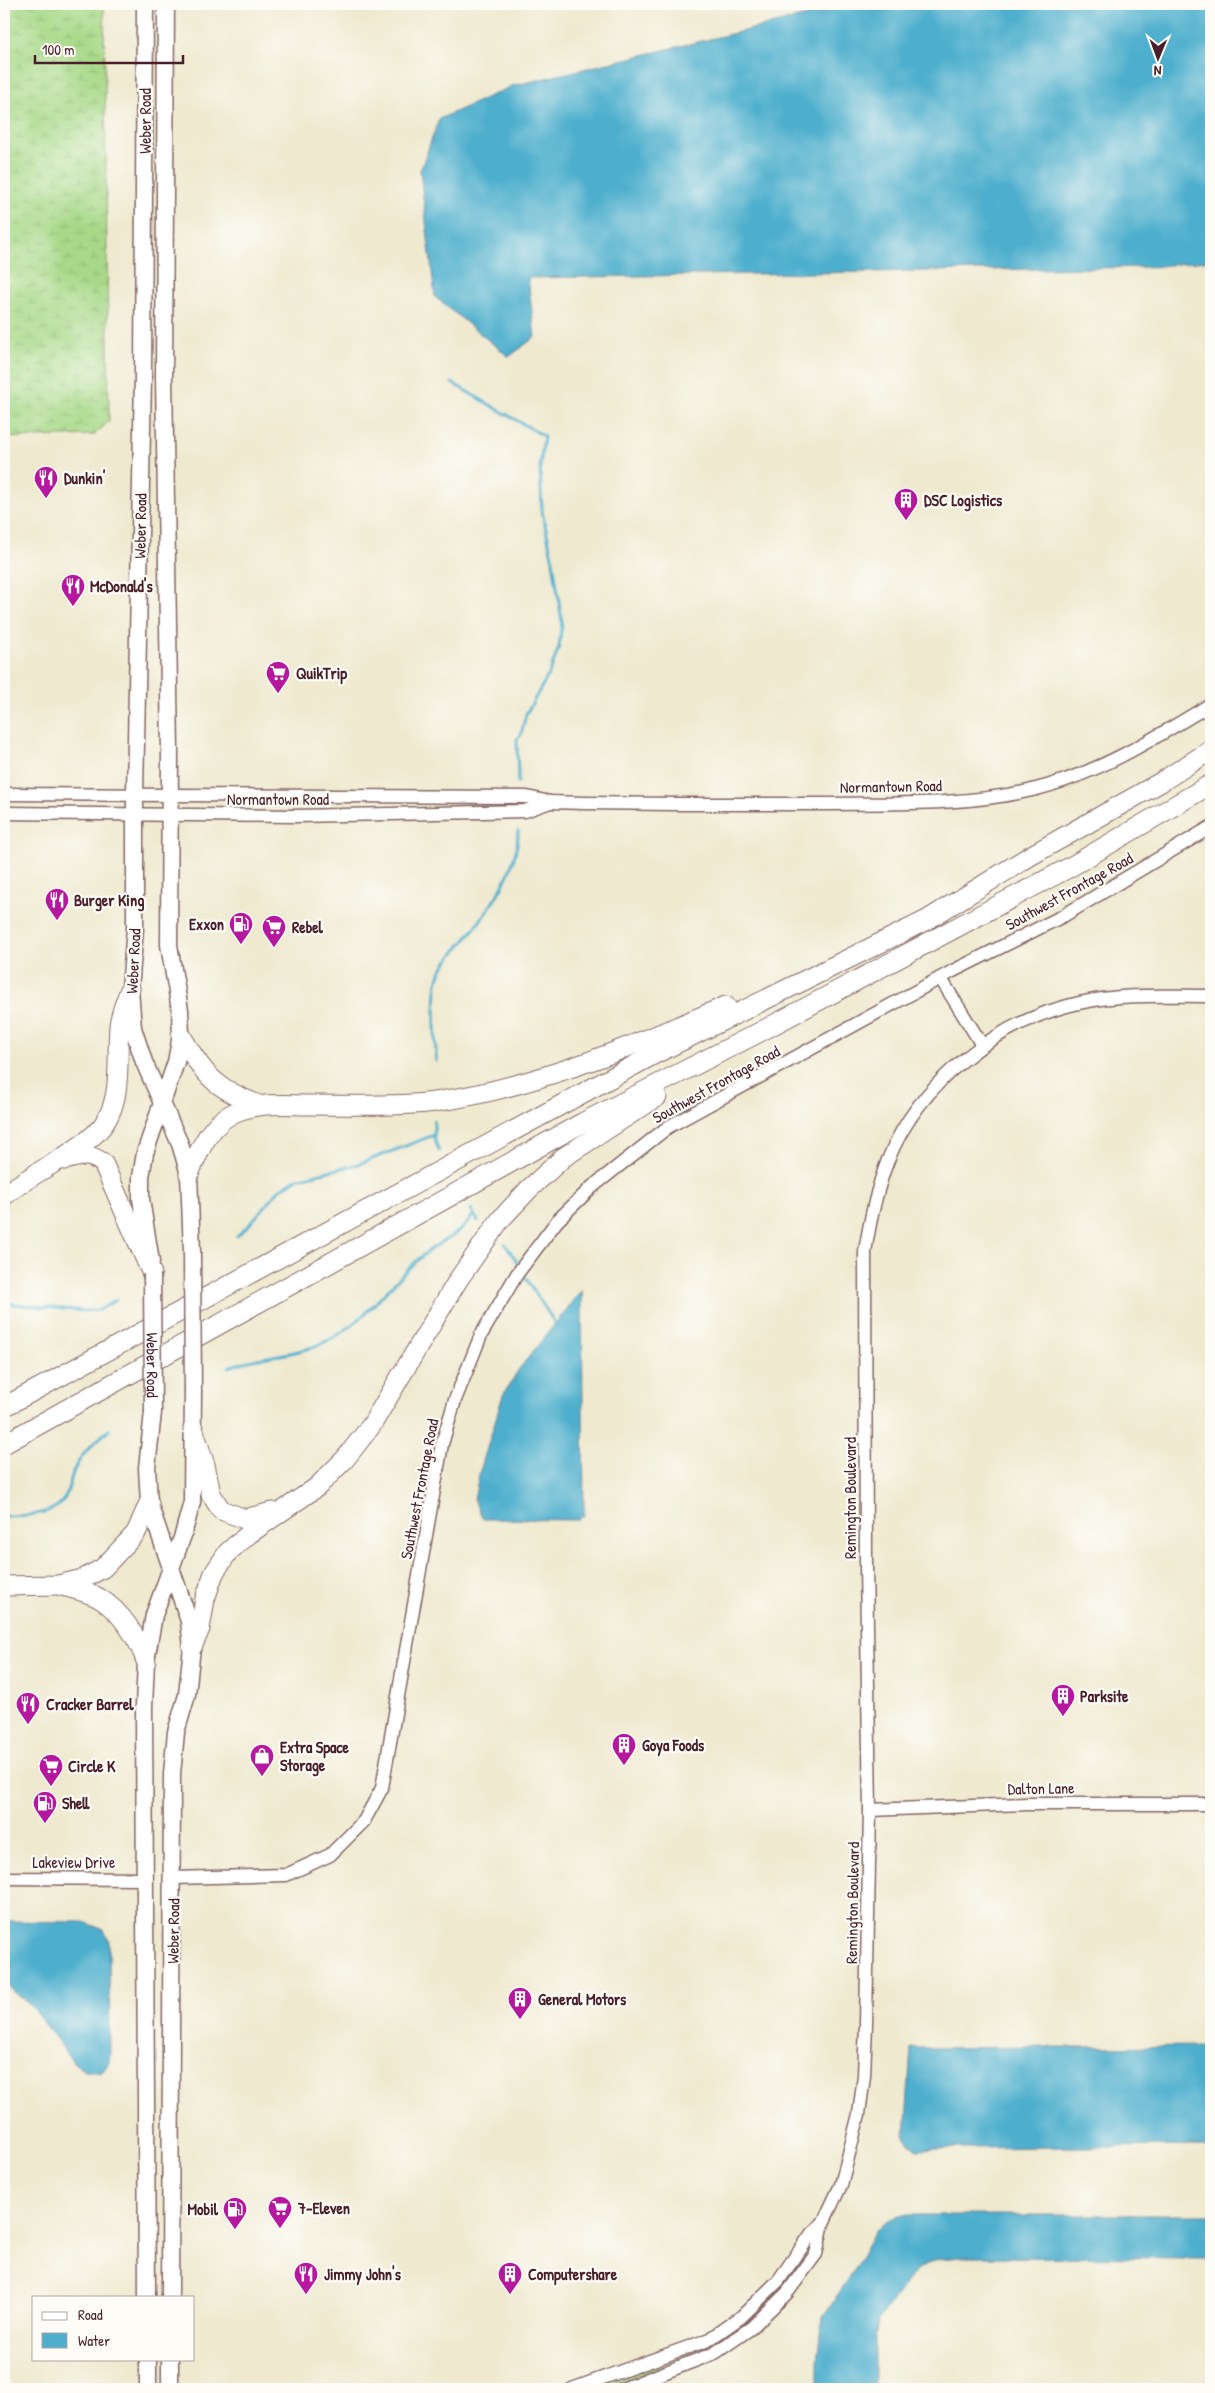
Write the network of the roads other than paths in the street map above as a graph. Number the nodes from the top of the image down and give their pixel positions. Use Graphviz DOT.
graph roads {
  1 [pos="145,4"];
  2 [pos="166,4"];
  3 [pos="1211,704"];
  4 [pos="1211,750"];
  5 [pos="1211,784"];
  6 [pos="4,794"];
  7 [pos="135,794"];
  8 [pos="169,795"];
  9 [pos="550,802"];
  10 [pos="4,813"];
  11 [pos="135,813"];
  12 [pos="169,814"];
  13 [pos="1211,827"];
  14 [pos="927,920"];
  15 [pos="941,979"];
  16 [pos="130,990"];
  17 [pos="1211,996"];
  18 [pos="758,1034"];
  19 [pos="180,1035"];
  20 [pos="982,1045"];
  21 [pos="162,1102"];
  22 [pos="259,1105"];
  23 [pos="53,1163"];
  24 [pos="189,1174"];
  25 [pos="4,1196"];
  26 [pos="152,1274"];
  27 [pos="4,1407"];
  28 [pos="193,1428"];
  29 [pos="4,1444"];
  30 [pos="149,1503"];
  31 [pos="292,1505"];
  32 [pos="171,1570"];
  33 [pos="58,1585"];
  34 [pos="4,1586"];
  35 [pos="192,1647"];
  36 [pos="146,1661"];
  37 [pos="1211,1804"];
  38 [pos="870,1810"];
  39 [pos="4,1878"];
  40 [pos="173,1878"];
  41 [pos="144,1879"];
  42 [pos="823,2223"];
  43 [pos="147,2296"];
  44 [pos="170,2296"];
  45 [pos="148,2360"];
  46 [pos="170,2360"];
  47 [pos="148,2389"];
  48 [pos="170,2389"];
  49 [pos="572,2389"];
  50 [pos="622,2389"];
  1 -- 7 [label="main road, Weber Road"];
  2 -- 8 [label="main road, Weber Road"];
  3 -- 9 [label="street, Normantown Road"];
  4 -- 14 [label="highway"];
  5 -- 18 [label="highway"];
  6 -- 7 [label="street, Normantown Road"];
  7 -- 8 [label="street, Normantown Road"];
  7 -- 11 [label="main road, Weber Road"];
  8 -- 9 [label="street, Normantown Road"];
  8 -- 12 [label="main road, Weber Road"];
  9 -- 12 [label="street, Normantown Road"];
  10 -- 11 [label="street, Normantown Road"];
  11 -- 12 [label="street, Normantown Road"];
  11 -- 16 [label="main road, Weber Road"];
  12 -- 19 [label="main road, Weber Road"];
  13 -- 15 [label="street, Southwest Frontage Road"];
  14 -- 22 [label="highway"];
  14 -- 27 [label="highway"];
  15 -- 20 [label="street"];
  15 -- 40 [label="street, Southwest Frontage Road"];
  16 -- 21 [label="main road, Weber Road"];
  16 -- 23 [label="highway"];
  17 -- 20 [label="street, Remington Boulevard"];
  18 -- 29 [label="highway"];
  18 -- 31 [label="highway"];
  19 -- 21 [label="main road, Weber Road"];
  19 -- 22 [label="highway"];
  20 -- 38 [label="street, Remington Boulevard"];
  21 -- 24 [label="main road, Weber Road"];
  21 -- 26 [label="main road, Weber Road"];
  22 -- 24 [label="highway"];
  23 -- 25 [label="highway"];
  23 -- 26 [label="highway"];
  24 -- 28 [label="main road, Weber Road, bridge"];
  26 -- 30 [label="main road, Weber Road, bridge"];
  28 -- 31 [label="highway"];
  28 -- 32 [label="main road, Weber Road"];
  30 -- 32 [label="main road, Weber Road"];
  30 -- 33 [label="highway"];
  31 -- 35 [label="highway"];
  32 -- 35 [label="main road, Weber Road"];
  32 -- 36 [label="main road, Weber Road"];
  33 -- 34 [label="highway"];
  33 -- 36 [label="highway"];
  35 -- 40 [label="main road, Weber Road"];
  36 -- 41 [label="main road, Weber Road"];
  37 -- 38 [label="street, Dalton Lane"];
  38 -- 42 [label="street, Remington Boulevard"];
  39 -- 41 [label="street, Lakeview Drive"];
  40 -- 44 [label="main road, Weber Road"];
  41 -- 43 [label="main road, Weber Road"];
  42 -- 49 [label="street, Remington Boulevard"];
  42 -- 50 [label="street, Remington Boulevard"];
  45 -- 47 [label="main road"];
  46 -- 48 [label="main road"];
}
